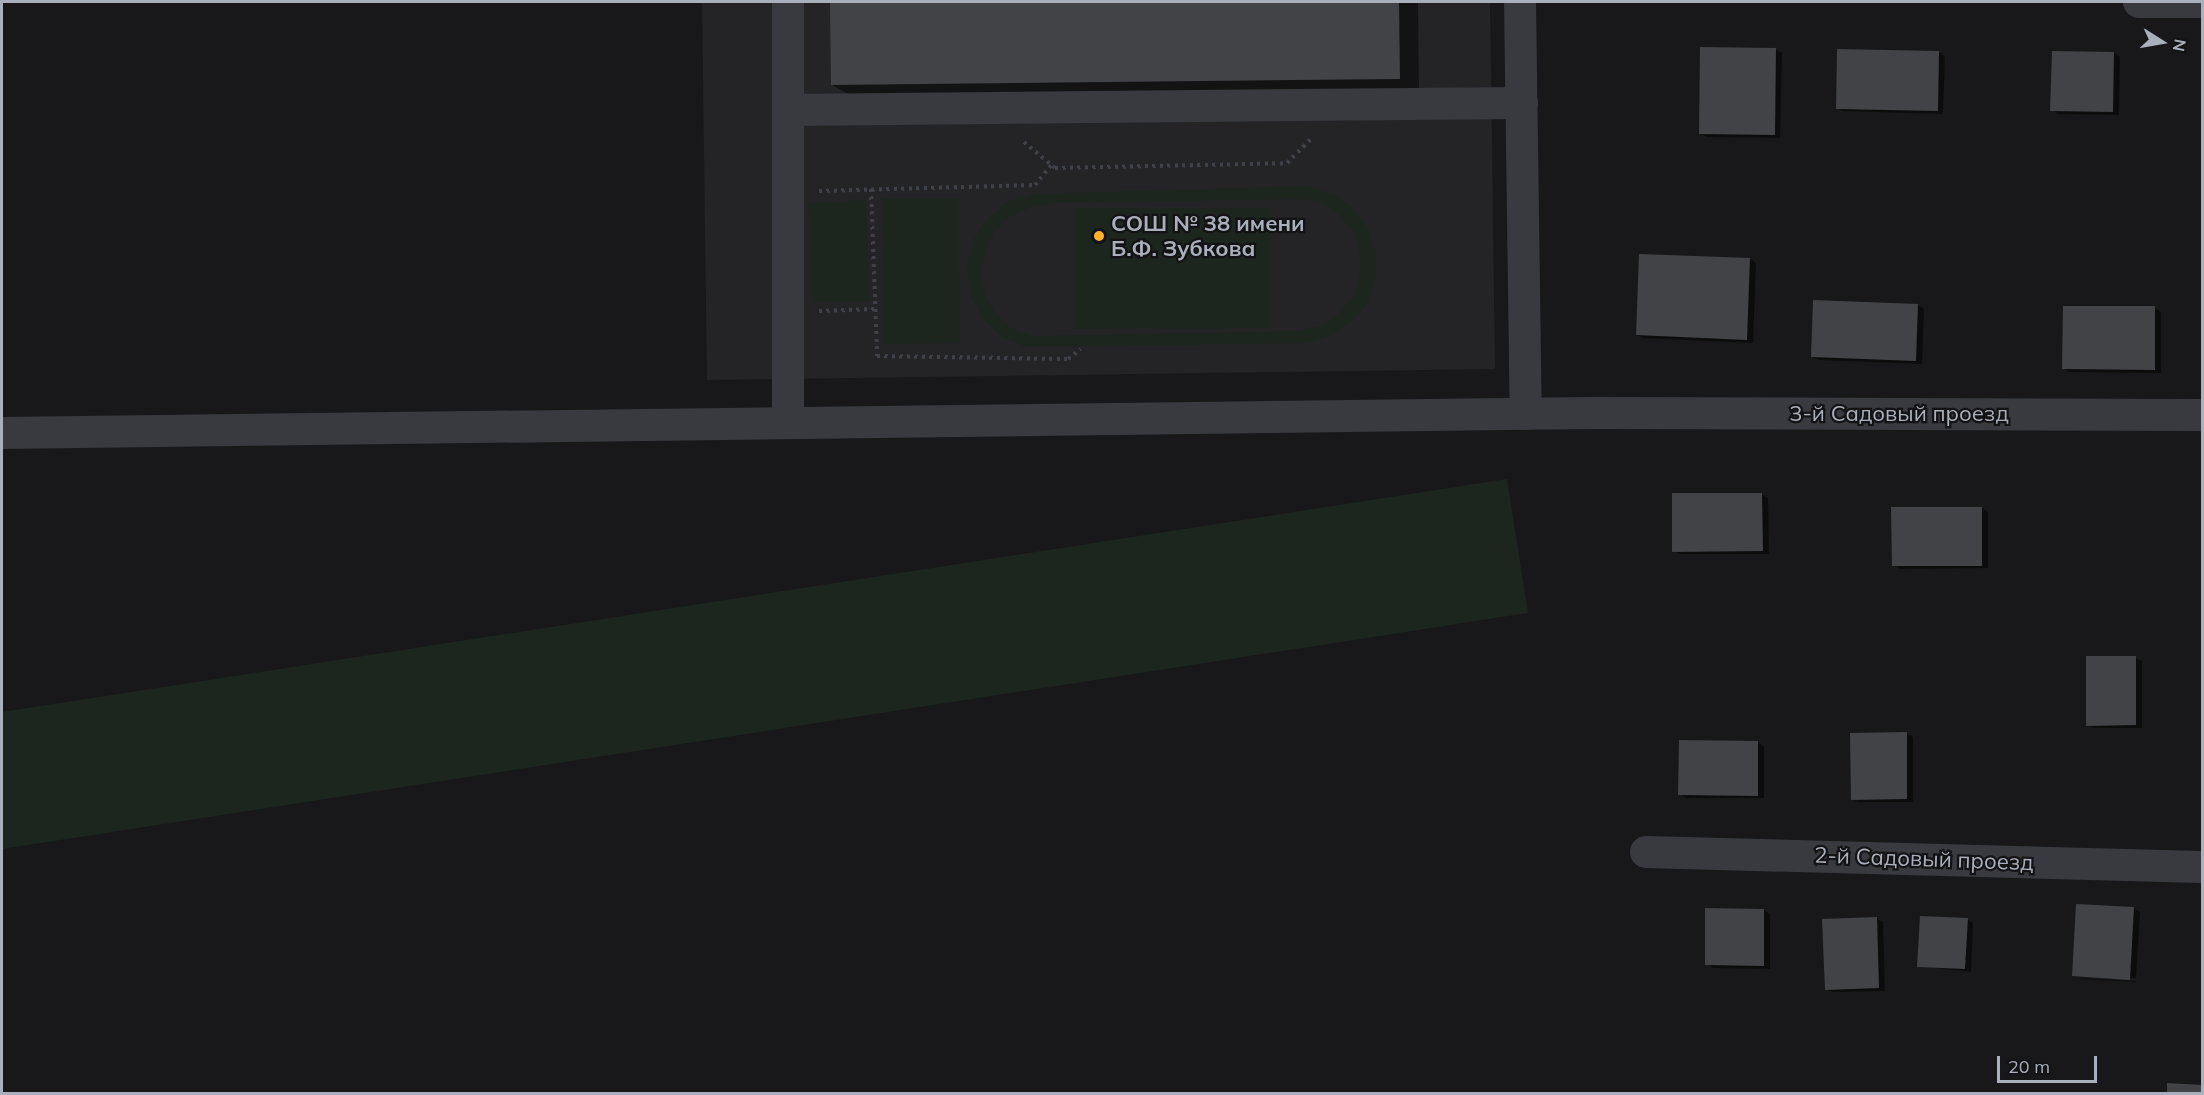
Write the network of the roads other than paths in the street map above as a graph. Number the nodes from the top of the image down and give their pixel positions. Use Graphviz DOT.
graph roads {
  1 [pos="788,2"];
  2 [pos="1521,2"];
  3 [pos="2139,2"];
  4 [pos="2202,2"];
  5 [pos="1522,103"];
  6 [pos="788,110"];
  7 [pos="1526,414"];
  8 [pos="2202,415"];
  9 [pos="788,423"];
  10 [pos="2,433"];
  11 [pos="1646,852"];
  12 [pos="2202,867"];
  1 -- 6 [label="street"];
  2 -- 5 [label="street"];
  3 -- 4 [label="street"];
  5 -- 6 [label="street"];
  5 -- 7 [label="street"];
  6 -- 9 [label="street"];
  7 -- 8 [label="street, 3-й Садовый проезд"];
  7 -- 9 [label="street, 3-й Садовый проезд"];
  9 -- 10 [label="street, 3-й Садовый проезд"];
  11 -- 12 [label="street, 2-й Садовый проезд"];
}
